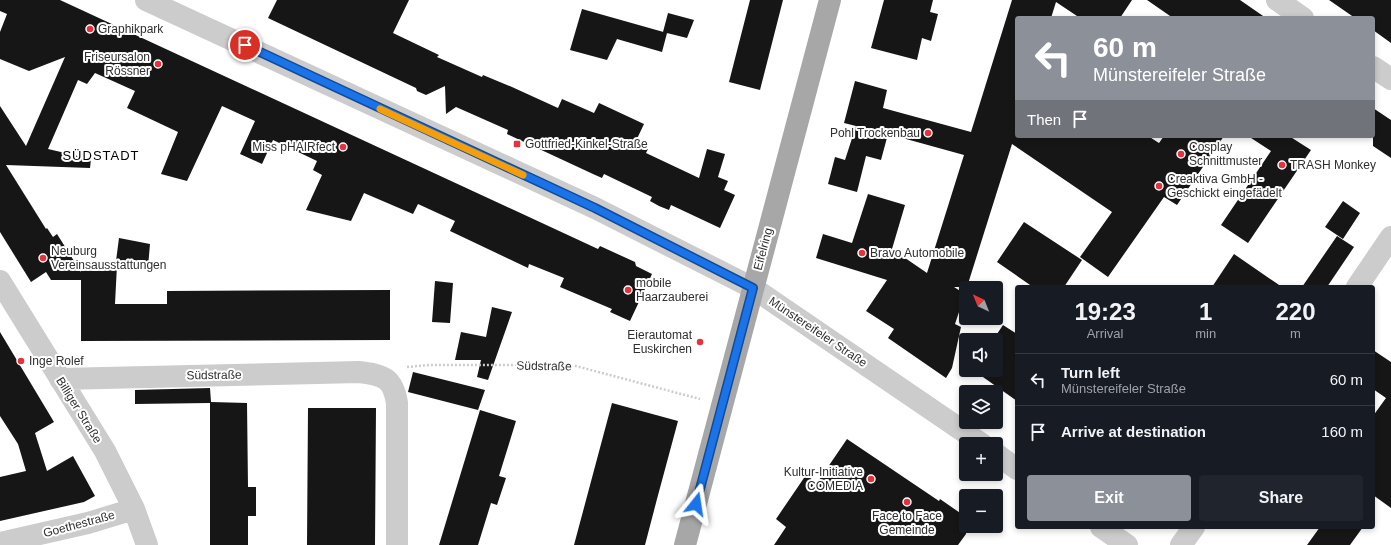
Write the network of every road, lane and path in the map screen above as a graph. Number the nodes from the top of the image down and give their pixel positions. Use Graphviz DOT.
graph roads {
  1 [pos="146,0"];
  2 [pos="830,0"];
  3 [pos="1277,0"];
  4 [pos="1300,16"];
  5 [pos="1375,67"];
  6 [pos="1391,79"];
  7 [pos="1391,238"];
  8 [pos="0,281"];
  9 [pos="1358,285"];
  10 [pos="753,288"];
  11 [pos="60,379"];
  12 [pos="390,381"];
  13 [pos="722,405"];
  14 [pos="972,437"];
  15 [pos="1003,459"];
  16 [pos="1015,468"];
  17 [pos="134,509"];
  18 [pos="1104,529"];
  19 [pos="1193,529"];
  20 [pos="0,543"];
  21 [pos="147,545"];
  22 [pos="397,545"];
  23 [pos="685,545"];
  24 [pos="1127,545"];
  25 [pos="1181,545"];
  1 -- 10 [label="street, Münstereifeler Straße"];
  2 -- 10 [label="main road, Eifelring"];
  3 -- 4 [label="street"];
  5 -- 6 [label="street"];
  7 -- 9 [label="street"];
  8 -- 11 [label="street, Billiger Straße"];
  10 -- 13 [label="main road, Eifelring"];
  10 -- 14 [label="street, Münstereifeler Straße"];
  11 -- 12 [label="street, Südstraße"];
  11 -- 17 [label="street, Billiger Straße"];
  12 -- 13 [label="path, Südstraße"];
  12 -- 22 [label="street"];
  13 -- 23 [label="main road, Eifelring"];
  15 -- 16 [label="street"];
  17 -- 20 [label="street, Goethestraße"];
  17 -- 21 [label="street, Billiger Straße"];
  18 -- 24 [label="street"];
  19 -- 25 [label="street"];
}
